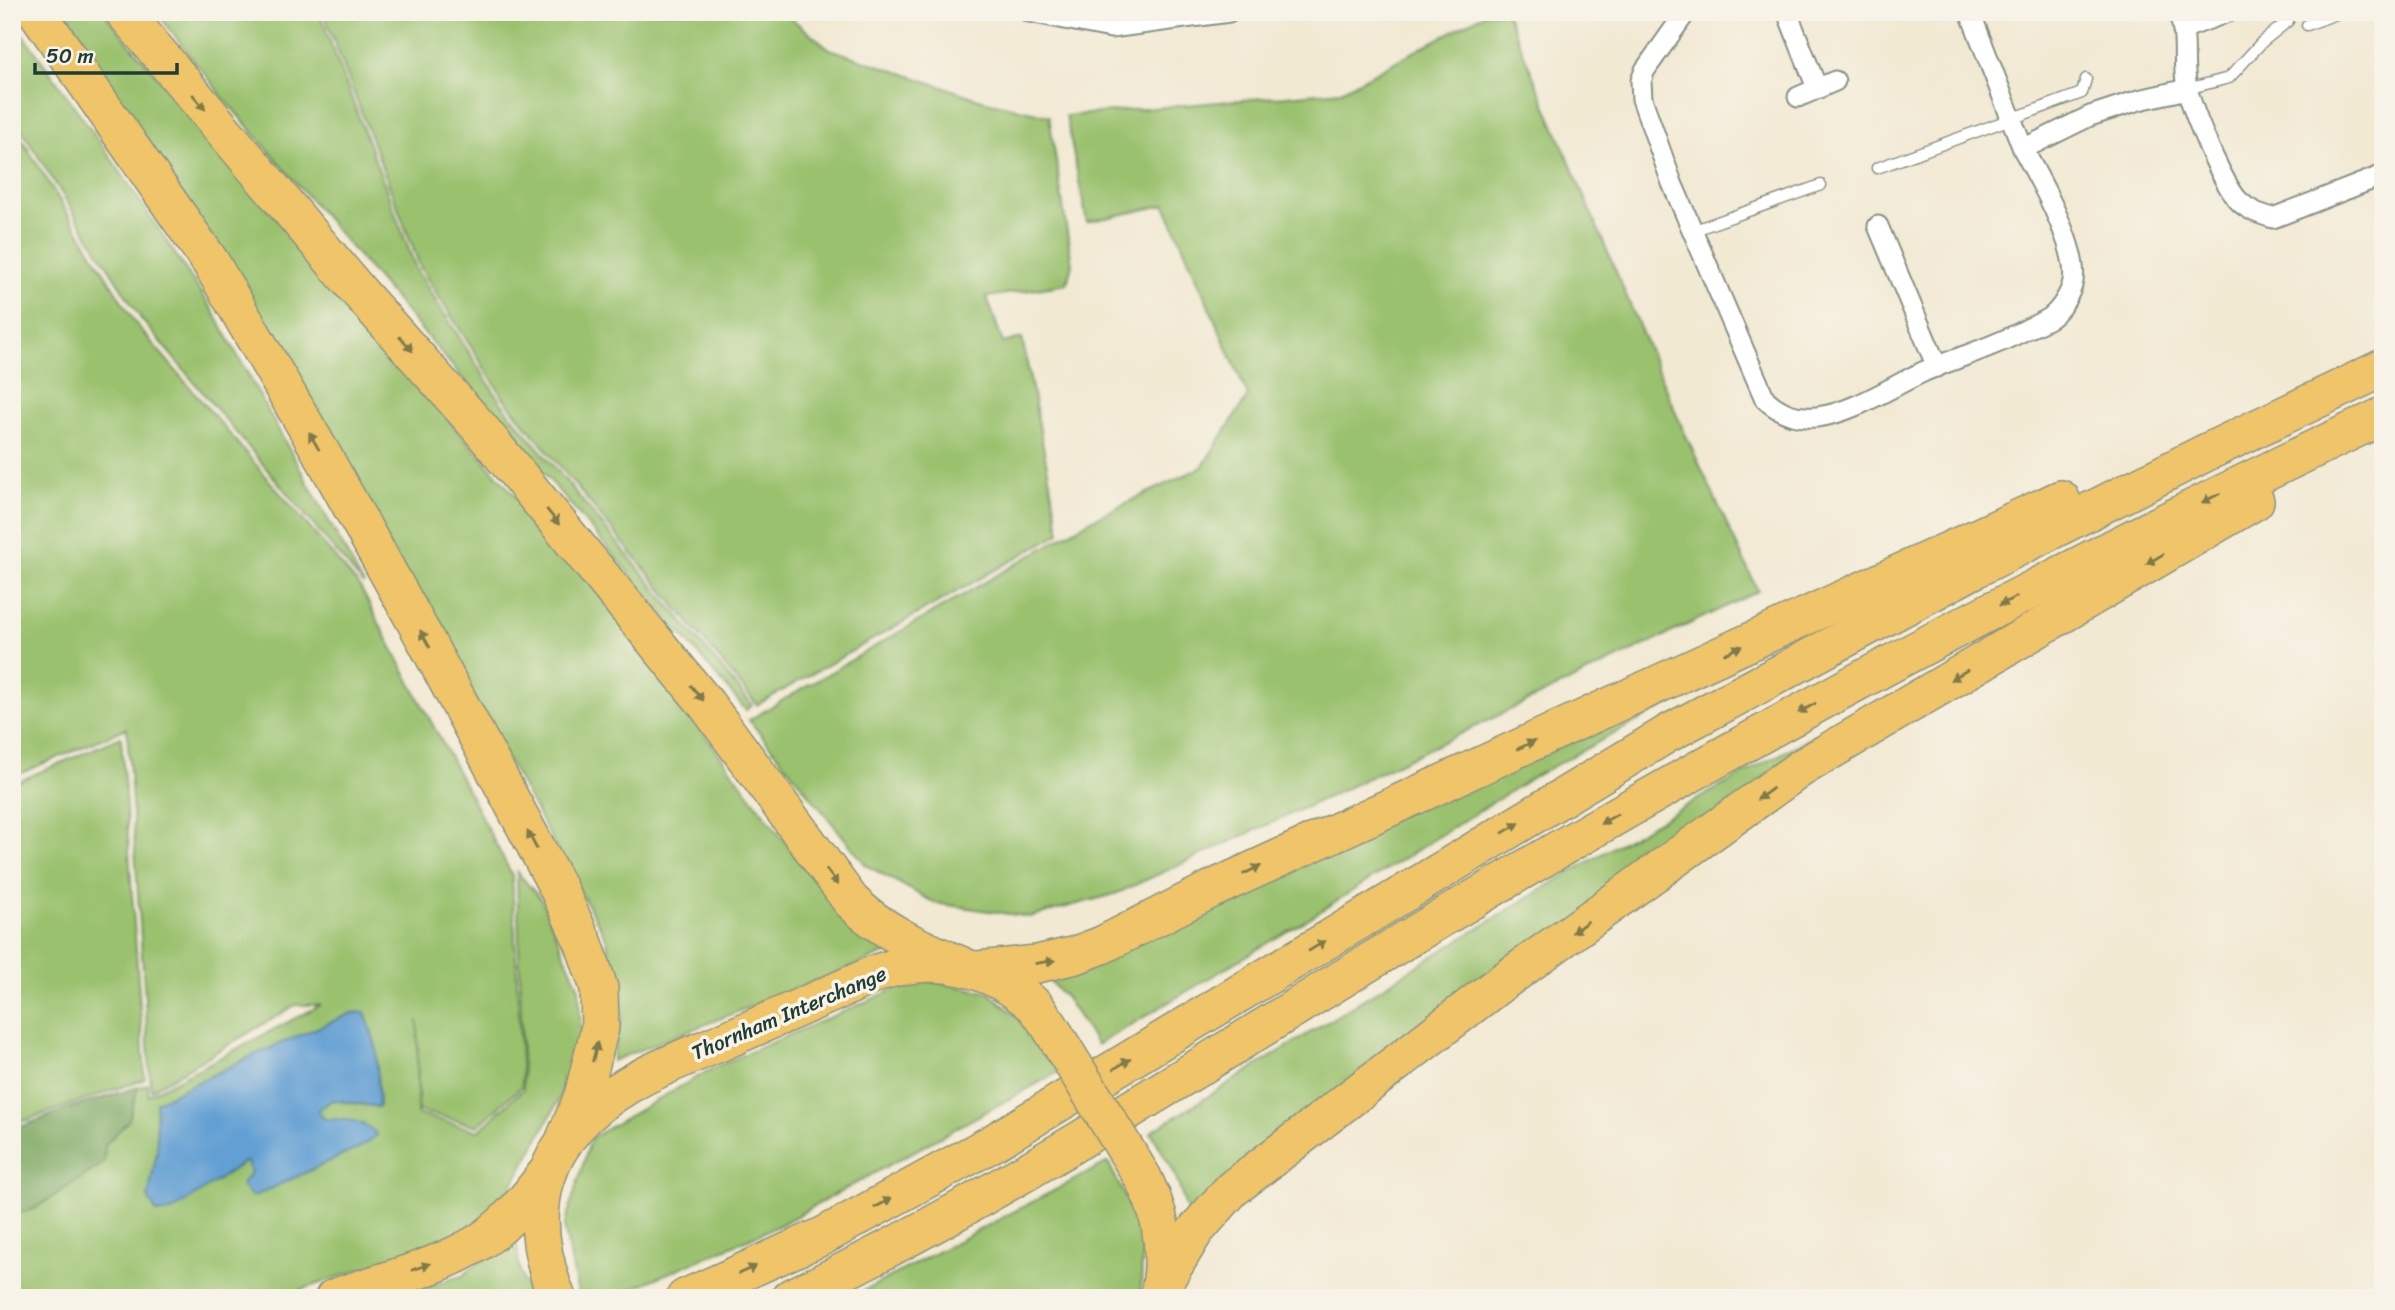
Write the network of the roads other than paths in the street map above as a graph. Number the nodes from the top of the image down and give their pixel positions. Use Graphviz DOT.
graph roads {
  1 [pos="37,12"];
  2 [pos="124,12"];
  3 [pos="1029,12"];
  4 [pos="1229,12"];
  5 [pos="1686,12"];
  6 [pos="1787,12"];
  7 [pos="1970,12"];
  8 [pos="2228,12"];
  9 [pos="2341,12"];
  10 [pos="2181,20"];
  11 [pos="2288,21"];
  12 [pos="2307,25"];
  13 [pos="2086,79"];
  14 [pos="2187,89"];
  15 [pos="1798,97"];
  16 [pos="2011,120"];
  17 [pos="2023,149"];
  18 [pos="1877,168"];
  19 [pos="2383,175"];
  20 [pos="1821,185"];
  21 [pos="1878,226"];
  22 [pos="1692,231"];
  23 [pos="2383,359"];
  24 [pos="1937,367"];
  25 [pos="2383,368"];
  26 [pos="2383,415"];
  27 [pos="2383,426"];
  28 [pos="970,968"];
  29 [pos="565,1139"];
  30 [pos="547,1173"];
  31 [pos="1159,1293"];
  32 [pos="334,1298"];
  33 [pos="557,1298"];
  34 [pos="685,1298"];
  35 [pos="790,1298"];
  29 -- 1 [label="highway, one-way"];
  2 -- 28 [label="highway, one-way"];
  3 -- 4 [label="street"];
  5 -- 22 [label="street"];
  6 -- 15 [label="street"];
  7 -- 16 [label="street"];
  8 -- 10 [label="street"];
  9 -- 12 [label="lane"];
  10 -- 14 [label="street"];
  11 -- 14 [label="lane"];
  13 -- 16 [label="lane"];
  14 -- 17 [label="street"];
  14 -- 19 [label="street"];
  16 -- 17 [label="street"];
  16 -- 18 [label="lane"];
  17 -- 24 [label="street"];
  20 -- 22 [label="lane"];
  21 -- 24 [label="street"];
  22 -- 24 [label="street"];
  28 -- 23 [label="highway, one-way"];
  34 -- 25 [label="highway, one-way"];
  26 -- 35 [label="highway, one-way"];
  27 -- 31 [label="highway, one-way"];
  28 -- 29 [label="highway, Thornham Interchange"];
  28 -- 31 [label="highway, Thornham Interchange, bridge"];
  29 -- 30 [label="highway, Thornham Interchange"];
  32 -- 30 [label="highway, one-way"];
  30 -- 33 [label="highway, Thornham Interchange"];
}
